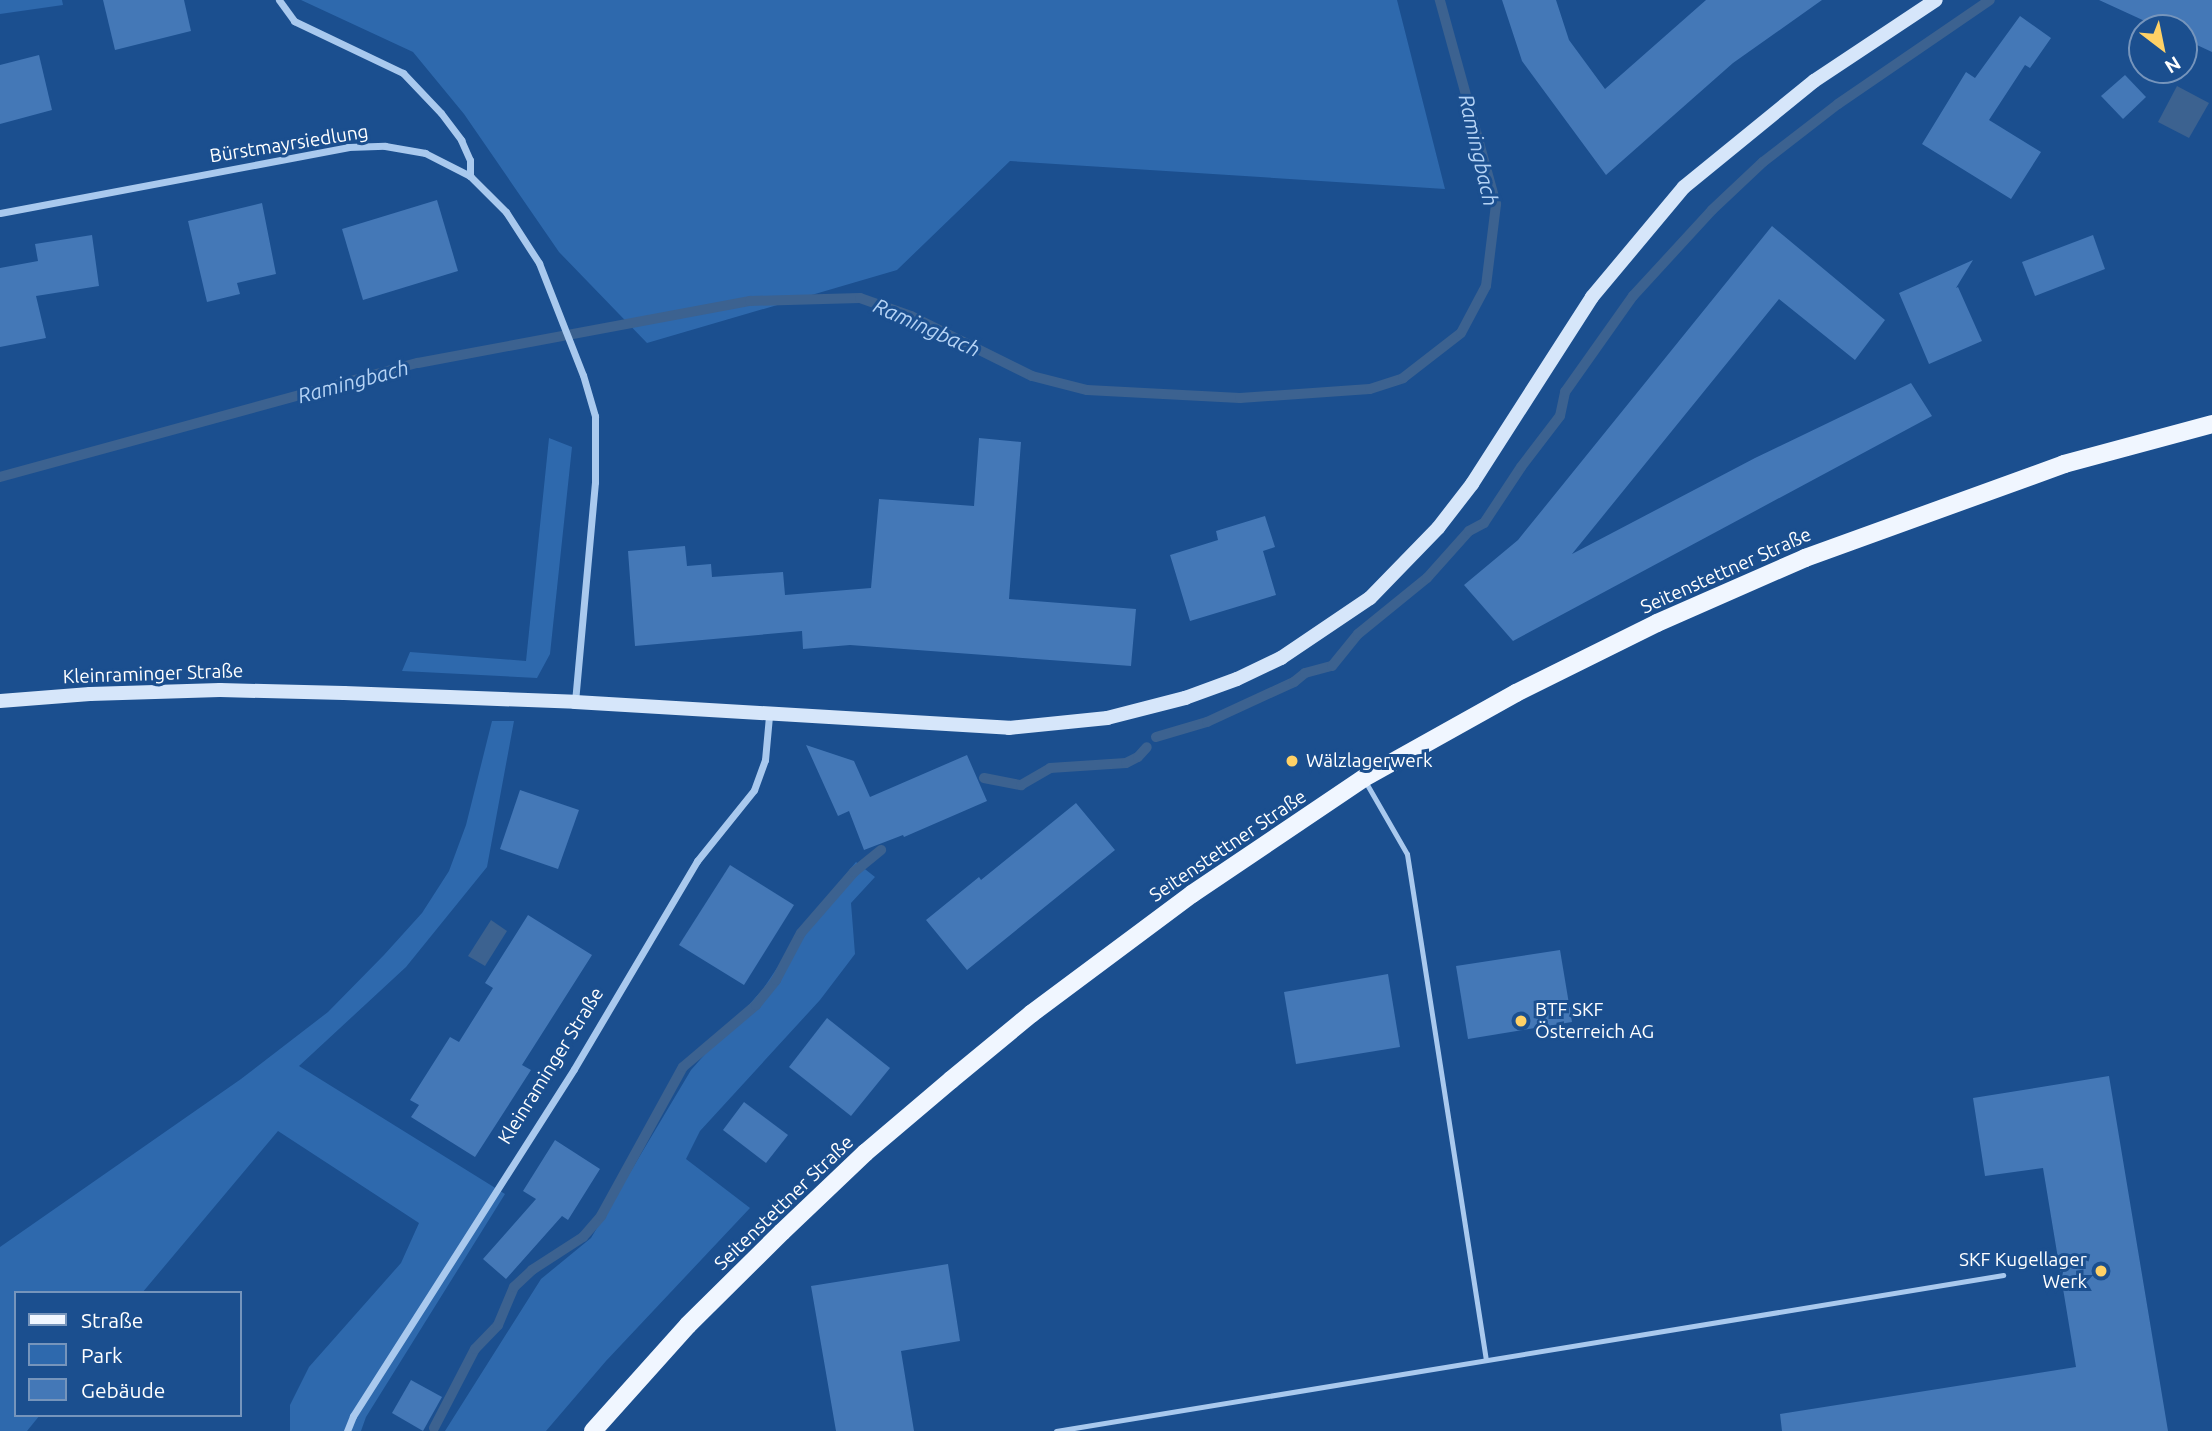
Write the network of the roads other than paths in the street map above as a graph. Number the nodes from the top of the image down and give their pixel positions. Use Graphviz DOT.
graph roads {
  1 [pos="279,0"];
  2 [pos="1936,0"];
  3 [pos="470,176"];
  4 [pos="0,213"];
  5 [pos="2212,424"];
  6 [pos="0,701"];
  7 [pos="575,702"];
  8 [pos="769,716"];
  9 [pos="1364,778"];
  10 [pos="2003,1275"];
  11 [pos="1486,1360"];
  12 [pos="347,1431"];
  13 [pos="593,1431"];
  14 [pos="1056,1431"];
  1 -- 3 [label="street"];
  2 -- 8 [label="main road, Kleinraminger Straße"];
  3 -- 4 [label="street, Bürstmayrsiedlung"];
  3 -- 7 [label="street, Bürstmayrsiedlung"];
  5 -- 9 [label="main road, Seitenstettner Straße"];
  6 -- 7 [label="main road, Kleinraminger Straße"];
  7 -- 8 [label="main road, Kleinraminger Straße"];
  8 -- 12 [label="street, Kleinraminger Straße"];
  9 -- 11 [label="lane"];
  9 -- 13 [label="main road, Seitenstettner Straße"];
  10 -- 11 [label="lane"];
  11 -- 14 [label="lane"];
}
